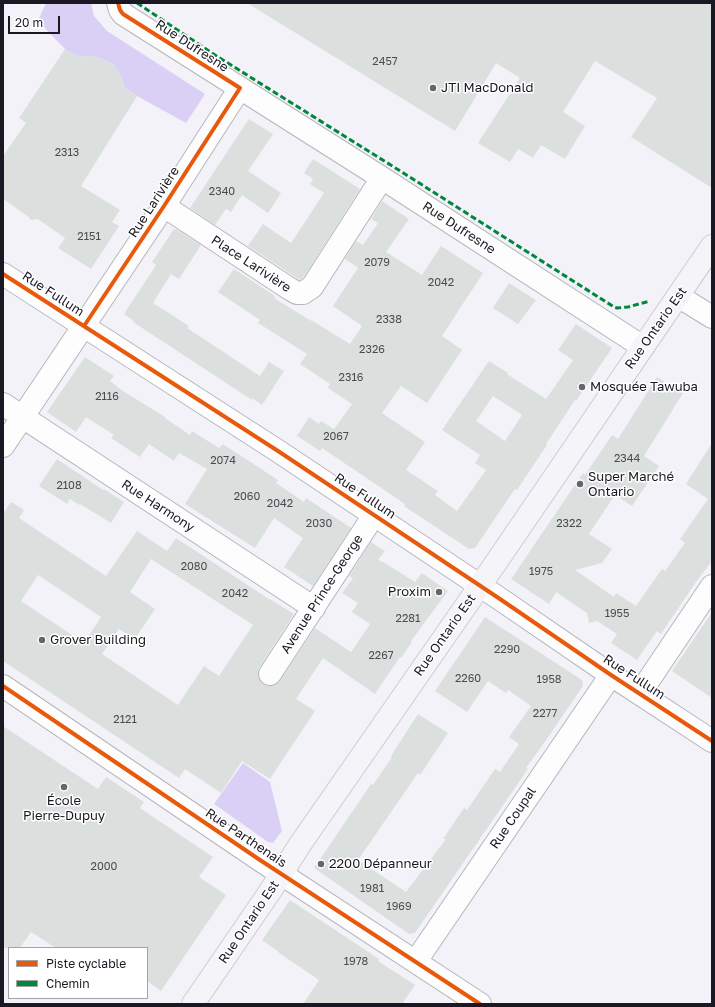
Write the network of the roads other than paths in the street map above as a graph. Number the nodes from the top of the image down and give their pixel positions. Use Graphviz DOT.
graph roads {
  1 [pos="118,3"];
  2 [pos="240,88"];
  3 [pos="382,178"];
  4 [pos="164,206"];
  5 [pos="712,246"];
  6 [pos="3,274"];
  7 [pos="678,296"];
  8 [pos="712,317"];
  9 [pos="84,326"];
  10 [pos="643,347"];
  11 [pos="3,404"];
  12 [pos="22,417"];
  13 [pos="3,446"];
  14 [pos="374,515"];
  15 [pos="479,586"];
  16 [pos="712,586"];
  17 [pos="314,608"];
  18 [pos="270,674"];
  19 [pos="611,675"];
  20 [pos="3,686"];
  21 [pos="640,694"];
  22 [pos="712,741"];
  23 [pos="282,874"];
  24 [pos="416,961"];
  25 [pos="193,1004"];
  26 [pos="480,1004"];
  1 -- 2 [label="street, Rue Dufresne"];
  2 -- 3 [label="street, Rue Dufresne"];
  2 -- 4 [label="street, Rue Larivière"];
  3 -- 4 [label="street, Place Larivière"];
  3 -- 10 [label="street, Rue Dufresne"];
  4 -- 9 [label="street, Rue Larivière"];
  5 -- 7 [label="main road, Rue Ontario Est"];
  6 -- 9 [label="street, Rue Fullum"];
  7 -- 8 [label="street"];
  7 -- 10 [label="main road, Rue Ontario Est"];
  9 -- 12 [label="street, Rue Larivière"];
  9 -- 14 [label="street, Rue Fullum"];
  10 -- 15 [label="main road, Rue Ontario Est"];
  11 -- 12 [label="street, Rue Harmony"];
  12 -- 13 [label="street, Rue Larivière"];
  12 -- 17 [label="street, Rue Harmony"];
  14 -- 15 [label="street, Rue Fullum"];
  14 -- 17 [label="street, Avenue Prince-George"];
  15 -- 19 [label="street, Rue Fullum"];
  15 -- 23 [label="main road, Rue Ontario Est"];
  16 -- 21 [label="street"];
  17 -- 18 [label="street, Avenue Prince-George"];
  19 -- 21 [label="street, Rue Fullum"];
  19 -- 24 [label="street, Rue Coupal"];
  20 -- 23 [label="street, Rue Parthenais"];
  21 -- 22 [label="street, Rue Fullum"];
  23 -- 24 [label="street, Rue Parthenais"];
  23 -- 25 [label="main road, Rue Ontario Est"];
  24 -- 26 [label="street, Rue Parthenais"];
}
